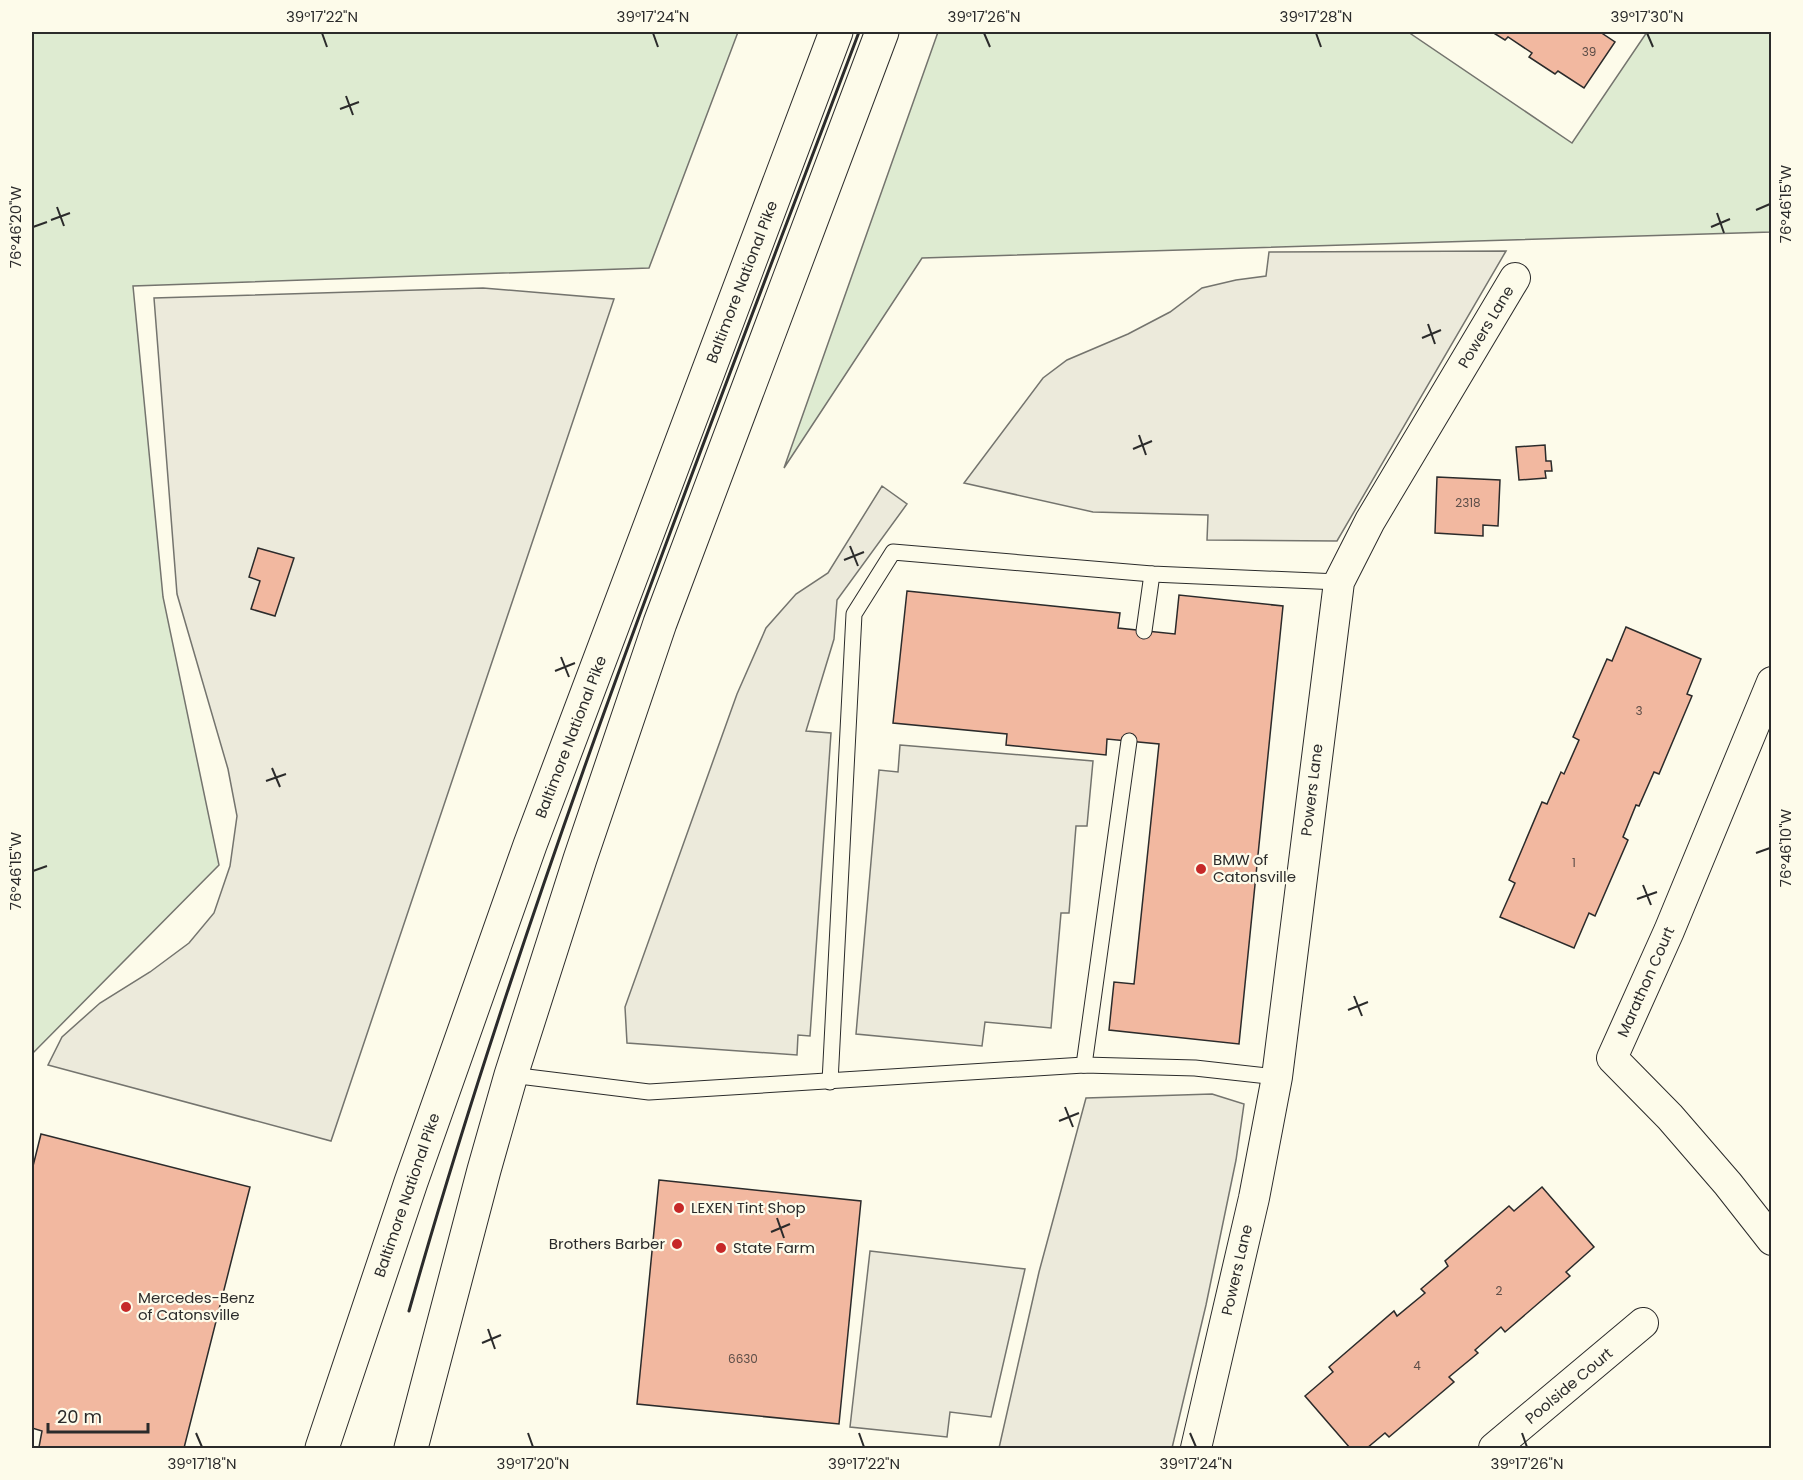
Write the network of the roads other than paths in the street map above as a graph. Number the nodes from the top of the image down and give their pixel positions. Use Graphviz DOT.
graph roads {
  1 [pos="836,32"];
  2 [pos="882,32"];
  3 [pos="1515,278"];
  4 [pos="1152,574"];
  5 [pos="1339,582"];
  6 [pos="1144,631"];
  7 [pos="1772,682"];
  8 [pos="1129,741"];
  9 [pos="1084,1065"];
  10 [pos="511,1075"];
  11 [pos="1277,1077"];
  12 [pos="830,1082"];
  13 [pos="1772,1240"];
  14 [pos="1643,1323"];
  15 [pos="322,1449"];
  16 [pos="411,1449"];
  17 [pos="1196,1449"];
  18 [pos="1494,1449"];
  1 -- 15 [label="main road, Baltimore National Pike"];
  2 -- 10 [label="main road"];
  3 -- 5 [label="street, Powers Lane"];
  4 -- 5 [label="lane"];
  4 -- 6 [label="lane"];
  4 -- 12 [label="lane"];
  5 -- 11 [label="street, Powers Lane"];
  7 -- 13 [label="street, Marathon Court"];
  8 -- 9 [label="lane"];
  9 -- 11 [label="lane"];
  9 -- 12 [label="lane"];
  10 -- 12 [label="lane"];
  10 -- 16 [label="main road"];
  11 -- 17 [label="street, Powers Lane"];
  14 -- 18 [label="street, Poolside Court"];
}
